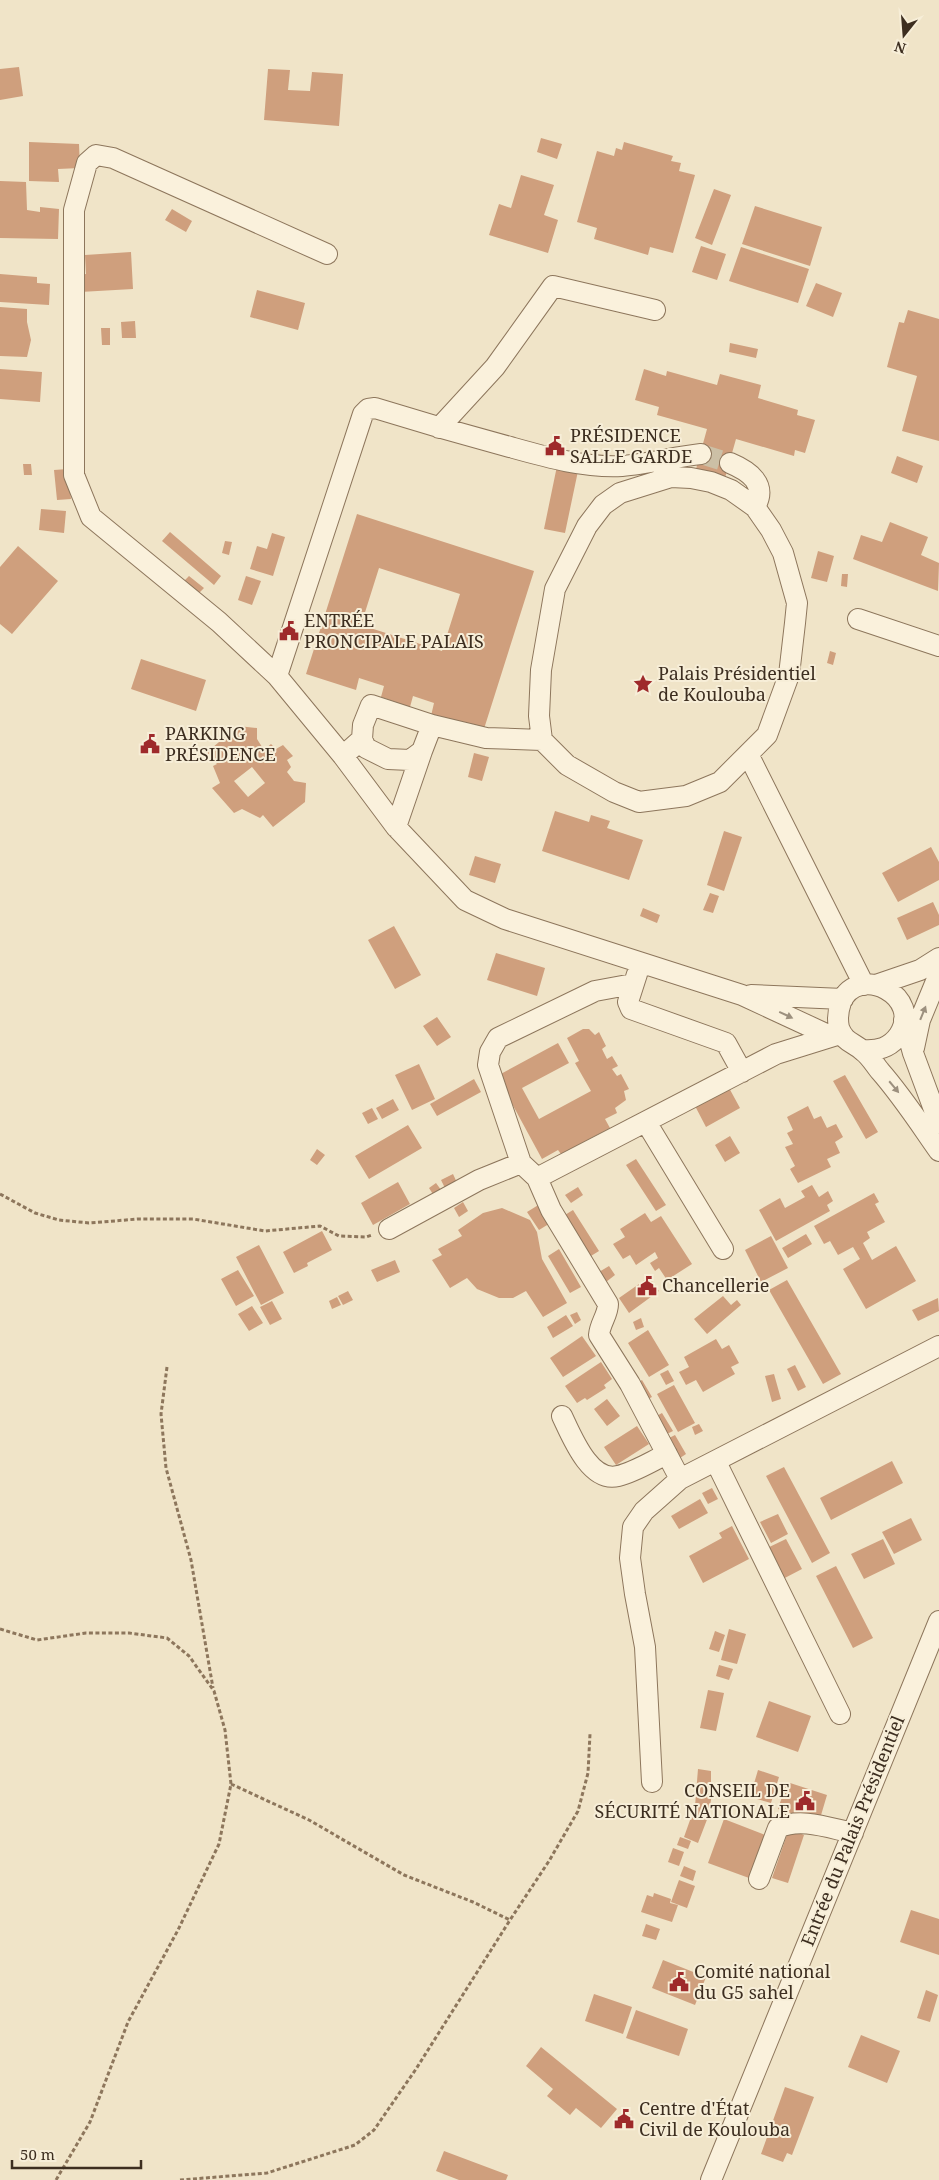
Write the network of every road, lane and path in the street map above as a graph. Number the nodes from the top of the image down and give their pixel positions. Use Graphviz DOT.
graph roads {
  1 [pos="327,254"];
  2 [pos="655,310"];
  3 [pos="439,428"];
  4 [pos="701,454"];
  5 [pos="647,461"];
  6 [pos="730,463"];
  7 [pos="657,480"];
  8 [pos="755,506"];
  9 [pos="858,619"];
  10 [pos="939,646"];
  11 [pos="277,676"];
  12 [pos="432,725"];
  13 [pos="362,739"];
  14 [pos="542,740"];
  15 [pos="422,752"];
  16 [pos="748,754"];
  17 [pos="343,756"];
  18 [pos="396,828"];
  19 [pos="939,958"];
  20 [pos="641,962"];
  21 [pos="939,974"];
  22 [pos="633,984"];
  23 [pos="870,985"];
  24 [pos="742,995"];
  25 [pos="843,999"];
  26 [pos="904,1020"];
  27 [pos="841,1033"];
  28 [pos="862,1050"];
  29 [pos="912,1053"];
  30 [pos="742,1072"];
  31 [pos="646,1122"];
  32 [pos="939,1123"];
  33 [pos="939,1151"];
  34 [pos="521,1163"];
  35 [pos="537,1178"];
  36 [pos="0,1194"];
  37 [pos="389,1229"];
  38 [pos="723,1249"];
  39 [pos="939,1346"];
  40 [pos="167,1367"];
  41 [pos="562,1416"];
  42 [pos="667,1454"];
  43 [pos="716,1462"];
  44 [pos="680,1479"];
  45 [pos="939,1621"];
  46 [pos="0,1630"];
  47 [pos="214,1691"];
  48 [pos="840,1714"];
  49 [pos="590,1734"];
  50 [pos="652,1782"];
  51 [pos="231,1784"];
  52 [pos="853,1833"];
  53 [pos="759,1879"];
  54 [pos="510,1920"];
  55 [pos="56,2180"];
  56 [pos="180,2180"];
  57 [pos="711,2180"];
  1 -- 11 [label="street"];
  2 -- 3 [label="street"];
  3 -- 5 [label="street"];
  3 -- 11 [label="street"];
  4 -- 5 [label="street"];
  5 -- 7 [label="street"];
  6 -- 8 [label="street"];
  7 -- 8 [label="street"];
  7 -- 14 [label="street"];
  8 -- 16 [label="street"];
  9 -- 10 [label="street"];
  11 -- 17 [label="street"];
  12 -- 13 [label="street"];
  12 -- 14 [label="street"];
  12 -- 15 [label="street"];
  13 -- 15 [label="street"];
  13 -- 17 [label="street"];
  14 -- 16 [label="street"];
  15 -- 18 [label="street"];
  16 -- 23 [label="street"];
  17 -- 18 [label="street"];
  18 -- 20 [label="street"];
  19 -- 23 [label="street"];
  20 -- 22 [label="street"];
  20 -- 24 [label="street"];
  29 -- 21 [label="street, one-way"];
  22 -- 30 [label="street"];
  22 -- 34 [label="street"];
  23 -- 25 [label="street"];
  23 -- 26 [label="street"];
  24 -- 25 [label="street"];
  24 -- 27 [label="street, one-way"];
  25 -- 27 [label="street"];
  26 -- 28 [label="street"];
  26 -- 29 [label="street"];
  27 -- 28 [label="street"];
  27 -- 30 [label="street"];
  28 -- 33 [label="street, one-way"];
  29 -- 32 [label="street"];
  30 -- 31 [label="street"];
  31 -- 35 [label="street"];
  31 -- 38 [label="street"];
  34 -- 35 [label="street"];
  34 -- 37 [label="street"];
  35 -- 42 [label="street"];
  36 -- 37 [label="path"];
  39 -- 43 [label="street"];
  40 -- 47 [label="path"];
  41 -- 42 [label="street"];
  42 -- 44 [label="street"];
  43 -- 44 [label="street"];
  43 -- 48 [label="street"];
  44 -- 50 [label="street"];
  45 -- 52 [label="street, Entrée du Palais Présidentiel"];
  46 -- 47 [label="path"];
  47 -- 51 [label="path"];
  49 -- 54 [label="path"];
  51 -- 54 [label="path"];
  51 -- 55 [label="path"];
  52 -- 53 [label="street"];
  52 -- 57 [label="street, Entrée du Palais Présidentiel"];
  54 -- 56 [label="path"];
}
